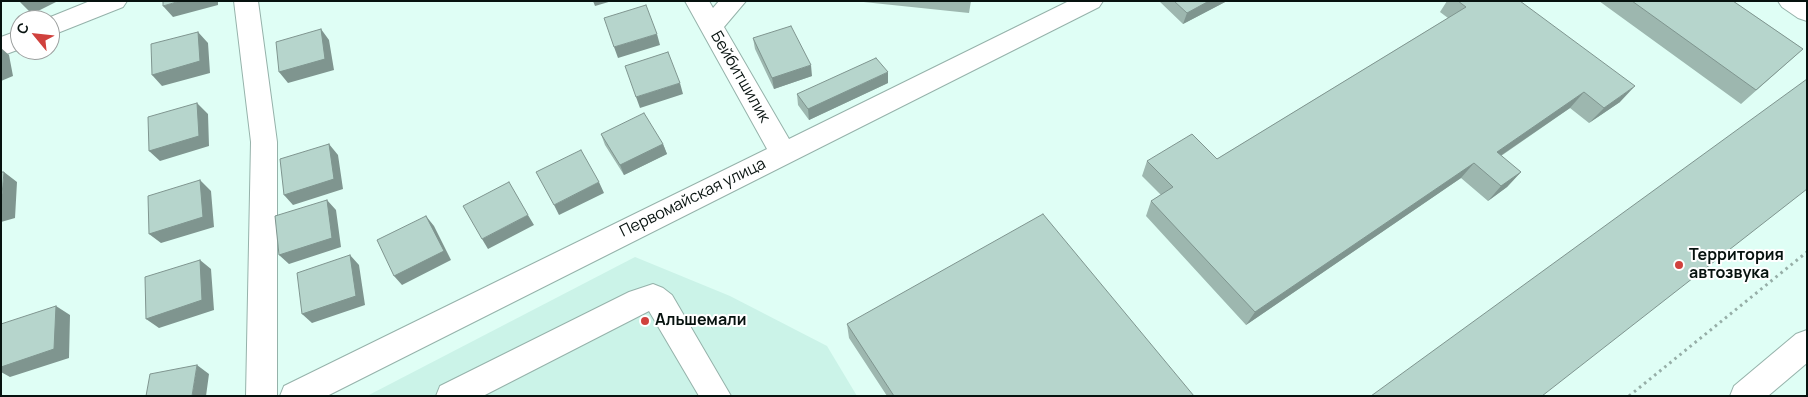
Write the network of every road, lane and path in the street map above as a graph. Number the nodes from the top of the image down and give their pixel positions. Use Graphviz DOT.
graph roads {
  1 [pos="115,1"];
  2 [pos="246,1"];
  3 [pos="697,1"];
  4 [pos="734,1"];
  5 [pos="1091,1"];
  6 [pos="1790,1"];
  7 [pos="1807,12"];
  8 [pos="60,23"];
  9 [pos="711,26"];
  10 [pos="783,153"];
  11 [pos="1807,252"];
  12 [pos="1807,344"];
  13 [pos="1756,393"];
  14 [pos="261,396"];
  15 [pos="295,396"];
  16 [pos="451,396"];
  17 [pos="716,396"];
  18 [pos="1629,396"];
  1 -- 8 [label="street"];
  2 -- 14 [label="street"];
  3 -- 9 [label="street, Бейбитшилик"];
  4 -- 9 [label="street"];
  5 -- 10 [label="street, Первомайская улица"];
  6 -- 7 [label="street"];
  9 -- 10 [label="street, Бейбитшилик"];
  10 -- 15 [label="street, Первомайская улица"];
  11 -- 18 [label="path"];
  12 -- 13 [label="street"];
  16 -- 17 [label="street"];
}
